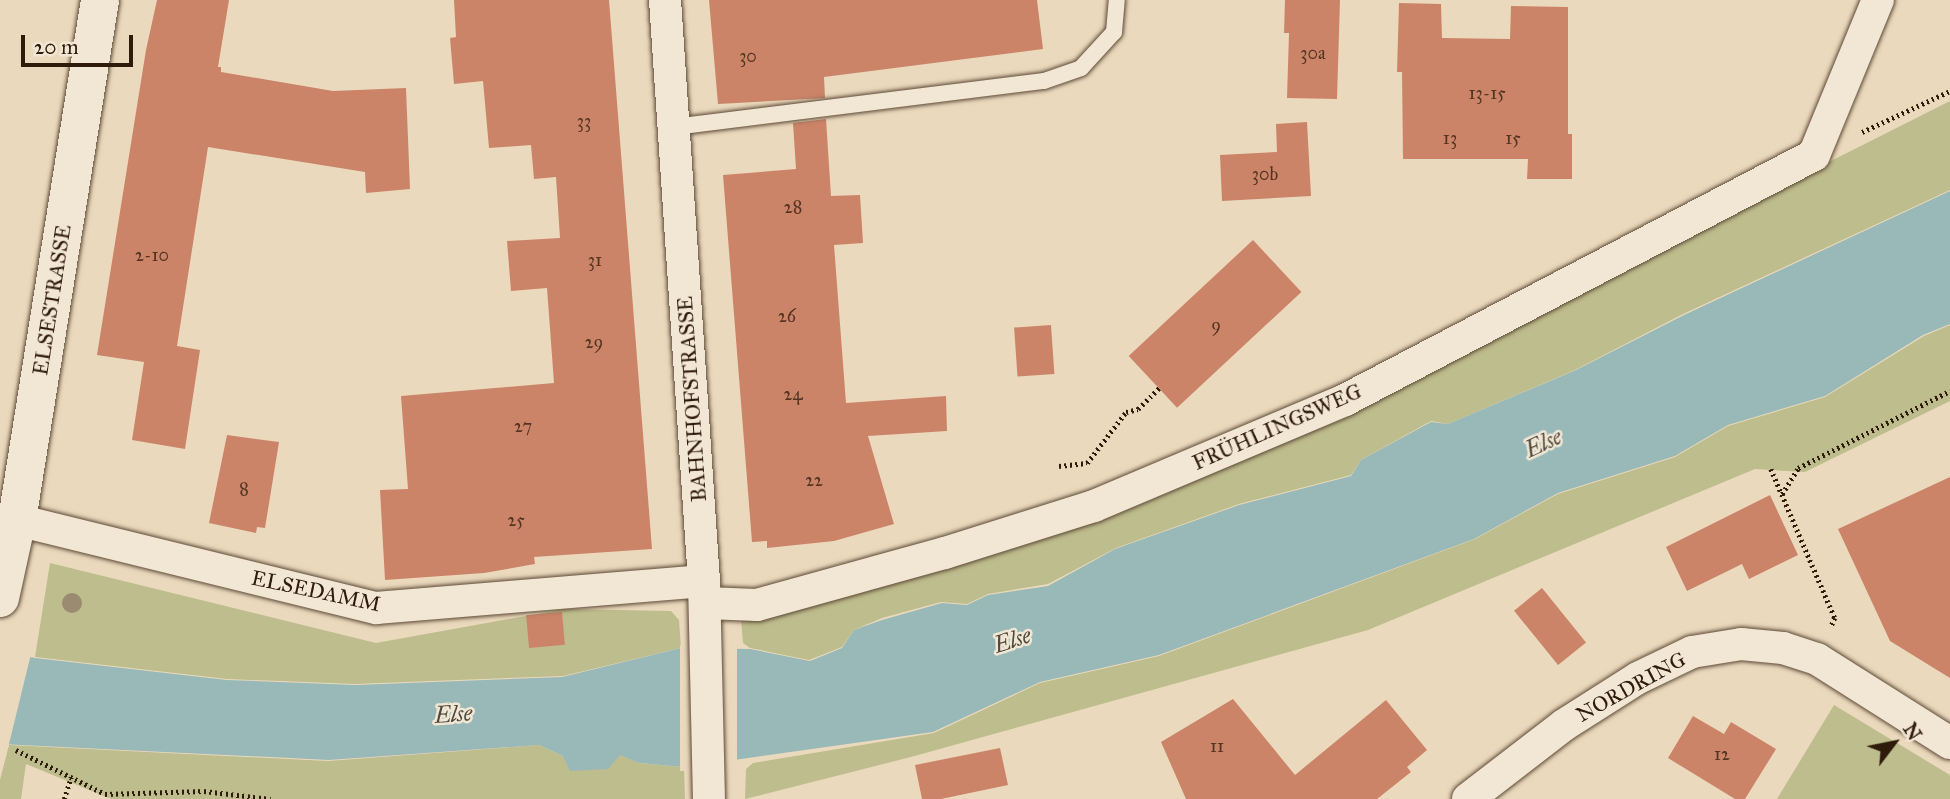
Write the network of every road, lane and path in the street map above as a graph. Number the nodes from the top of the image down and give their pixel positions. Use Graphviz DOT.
graph roads {
  1 [pos="100,0"];
  2 [pos="665,0"];
  3 [pos="1117,0"];
  4 [pos="1878,0"];
  5 [pos="1950,91"];
  6 [pos="674,127"];
  7 [pos="1814,155"];
  8 [pos="1159,388"];
  9 [pos="1950,391"];
  10 [pos="1059,466"];
  11 [pos="1771,469"];
  12 [pos="1782,494"];
  13 [pos="17,520"];
  14 [pos="4,585"];
  15 [pos="705,604"];
  16 [pos="1817,659"];
  17 [pos="1950,743"];
  18 [pos="16,750"];
  19 [pos="71,777"];
  20 [pos="709,788"];
  21 [pos="64,799"];
  22 [pos="271,799"];
  23 [pos="1468,799"];
  1 -- 13 [label="street, ELSESTRASSE"];
  2 -- 6 [label="street, BAHNHOFSTRASSE"];
  3 -- 6 [label="lane"];
  4 -- 7 [label="street"];
  5 -- 7 [label="path"];
  6 -- 15 [label="street, BAHNHOFSTRASSE"];
  7 -- 15 [label="street, FRÜHLINGSWEG"];
  8 -- 10 [label="path"];
  9 -- 12 [label="path"];
  11 -- 12 [label="path"];
  12 -- 16 [label="path"];
  13 -- 14 [label="street, ELSESTRASSE"];
  13 -- 15 [label="street, ELSEDAMM"];
  15 -- 20 [label="street, BAHNHOFSTRASSE"];
  16 -- 17 [label="street, NORDRING"];
  16 -- 23 [label="street, NORDRING"];
  18 -- 19 [label="path"];
  19 -- 21 [label="path"];
  19 -- 22 [label="path"];
}
